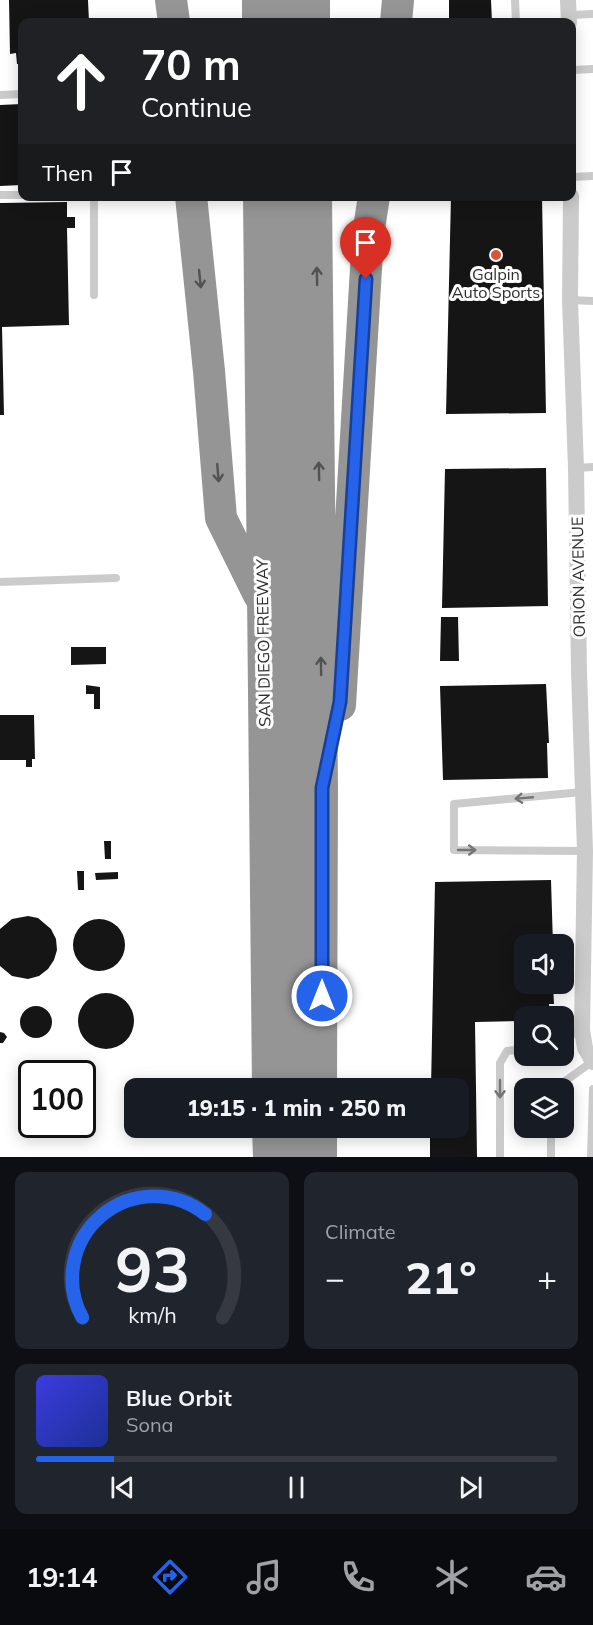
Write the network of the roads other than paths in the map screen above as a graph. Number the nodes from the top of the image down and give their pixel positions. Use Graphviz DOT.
graph roads {
  1 [pos="171,0"];
  2 [pos="258,0"];
  3 [pos="277,0"];
  4 [pos="287,0"];
  5 [pos="314,0"];
  6 [pos="398,0"];
  7 [pos="515,0"];
  8 [pos="568,12"];
  9 [pos="593,14"];
  10 [pos="173,18"];
  11 [pos="258,18"];
  12 [pos="278,18"];
  13 [pos="288,18"];
  14 [pos="314,18"];
  15 [pos="396,18"];
  16 [pos="516,18"];
  17 [pos="593,69"];
  18 [pos="576,70"];
  19 [pos="18,94"];
  20 [pos="0,95"];
  21 [pos="593,176"];
  22 [pos="576,177"];
  23 [pos="0,195"];
  24 [pos="18,195"];
  25 [pos="94,201"];
  26 [pos="192,201"];
  27 [pos="259,201"];
  28 [pos="279,201"];
  29 [pos="289,201"];
  30 [pos="316,201"];
  31 [pos="373,201"];
  32 [pos="571,201"];
  33 [pos="94,295"];
  34 [pos="570,300"];
  35 [pos="593,301"];
  36 [pos="585,467"];
  37 [pos="116,578"];
  38 [pos="0,582"];
  39 [pos="263,604"];
  40 [pos="586,672"];
  41 [pos="322,788"];
  42 [pos="582,792"];
  43 [pos="585,851"];
  44 [pos="588,876"];
  45 [pos="582,1030"];
  46 [pos="574,1034"];
  47 [pos="514,1050"];
  48 [pos="593,1062"];
  49 [pos="268,1078"];
  50 [pos="287,1078"];
  51 [pos="297,1078"];
  52 [pos="321,1078"];
  53 [pos="570,1078"];
  54 [pos="593,1089"];
  55 [pos="268,1138"];
  56 [pos="287,1138"];
  57 [pos="298,1138"];
  58 [pos="321,1138"];
  59 [pos="551,1138"];
  60 [pos="268,1157"];
  61 [pos="287,1157"];
  62 [pos="298,1157"];
  63 [pos="321,1157"];
  64 [pos="500,1157"];
  65 [pos="551,1157"];
  66 [pos="591,1157"];
  1 -- 10 [label="highway"];
  2 -- 11 [label="highway"];
  3 -- 12 [label="highway"];
  4 -- 13 [label="highway"];
  5 -- 14 [label="highway"];
  6 -- 15 [label="highway"];
  7 -- 16 [label="lane"];
  8 -- 9 [label="lane"];
  17 -- 18 [label="lane"];
  19 -- 20 [label="lane"];
  21 -- 22 [label="lane"];
  23 -- 24 [label="lane"];
  25 -- 33 [label="lane"];
  26 -- 39 [label="highway, one-way"];
  27 -- 39 [label="highway, SAN DIEGO FREEWAY"];
  28 -- 50 [label="highway"];
  29 -- 51 [label="highway"];
  41 -- 30 [label="highway, one-way"];
  31 -- 41 [label="highway"];
  32 -- 34 [label="street, ORION AVENUE"];
  34 -- 35 [label="lane"];
  34 -- 36 [label="street, ORION AVENUE"];
  36 -- 40 [label="street, ORION AVENUE"];
  37 -- 38 [label="lane"];
  39 -- 49 [label="highway, SAN DIEGO FREEWAY"];
  40 -- 42 [label="street, ORION AVENUE"];
  41 -- 52 [label="highway"];
  42 -- 43 [label="street, ORION AVENUE"];
  42 -- 43 [label="lane, one-way"];
  43 -- 44 [label="street, ORION AVENUE"];
  44 -- 45 [label="street, ORION AVENUE"];
  45 -- 46 [label="lane"];
  45 -- 48 [label="street, ORION AVENUE"];
  47 -- 64 [label="lane, one-way"];
  48 -- 53 [label="lane"];
  54 -- 66 [label="lane"];
  55 -- 60 [label="highway"];
  56 -- 61 [label="highway"];
  57 -- 62 [label="highway"];
  58 -- 63 [label="highway"];
  59 -- 65 [label="lane"];
}
